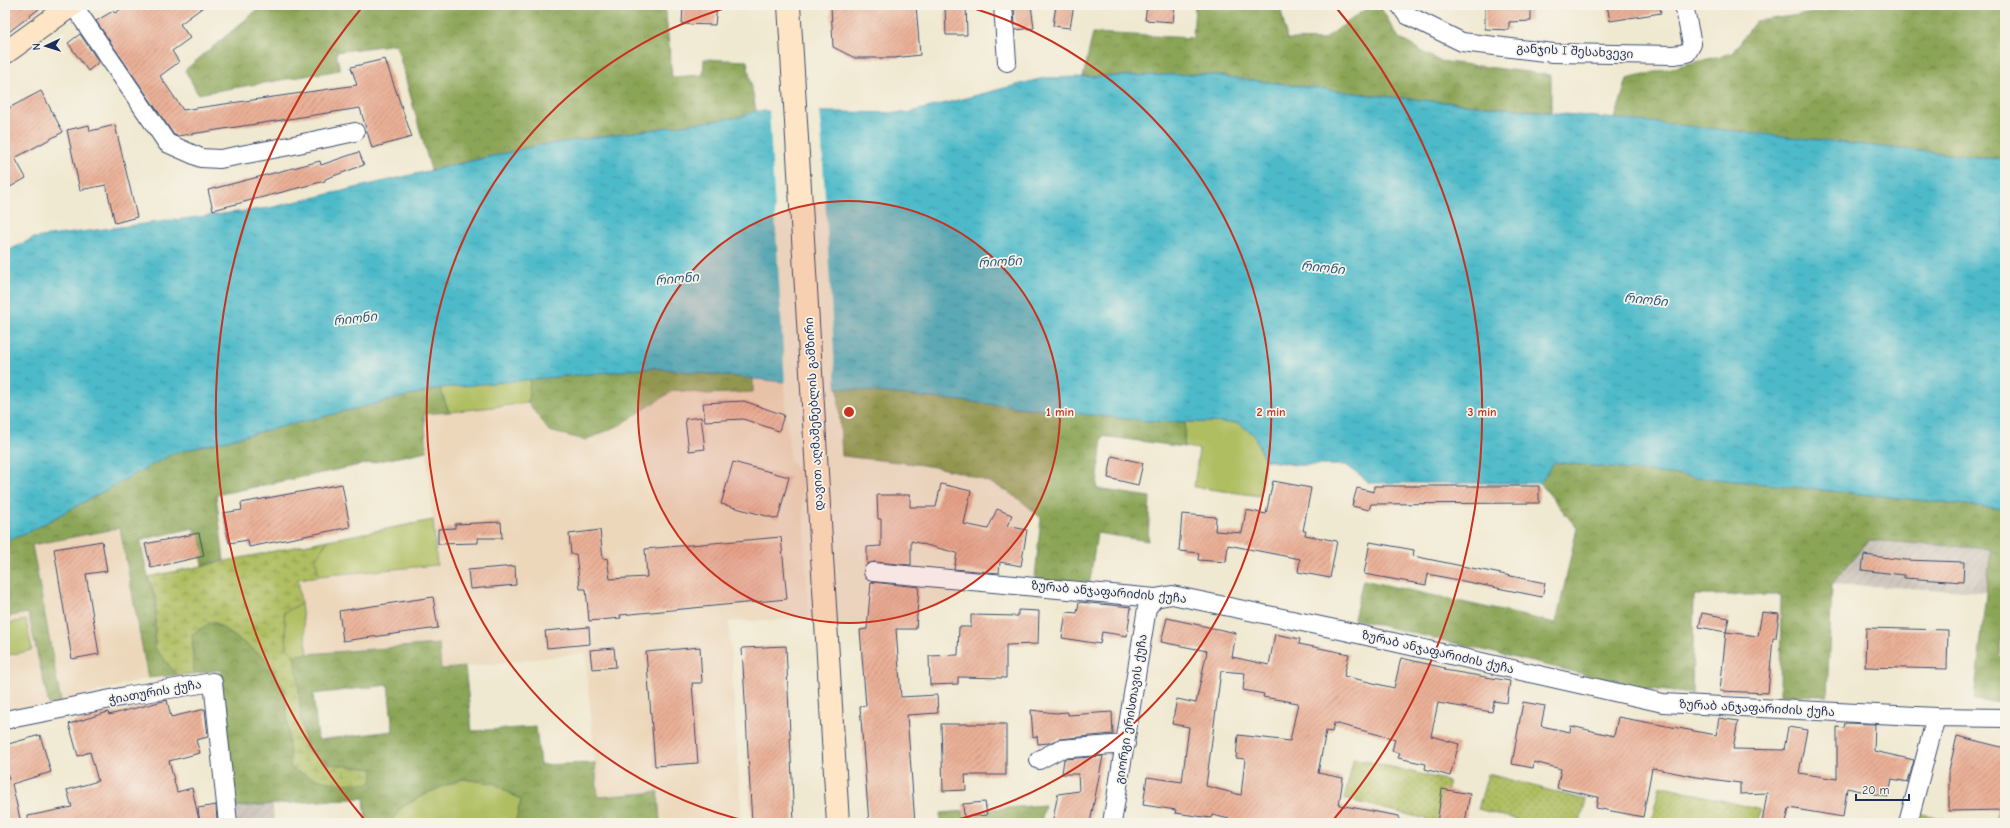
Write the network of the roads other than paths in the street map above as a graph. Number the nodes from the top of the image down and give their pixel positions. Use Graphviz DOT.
graph roads {
  1 [pos="73,5"];
  2 [pos="789,5"];
  3 [pos="1003,5"];
  4 [pos="1400,5"];
  5 [pos="1684,5"];
  6 [pos="5,53"];
  7 [pos="1007,62"];
  8 [pos="355,132"];
  9 [pos="873,572"];
  10 [pos="1155,598"];
  11 [pos="1936,717"];
  12 [pos="2005,718"];
  13 [pos="5,720"];
  14 [pos="1126,744"];
  15 [pos="1039,760"];
  16 [pos="228,823"];
  17 [pos="838,823"];
  18 [pos="1112,823"];
  19 [pos="1908,823"];
  1 -- 6 [label="main road"];
  1 -- 8 [label="street"];
  2 -- 17 [label="main road, დავით აღმაშენებლის გამზირი"];
  3 -- 7 [label="street"];
  4 -- 5 [label="street, განჯის I შესახვევი"];
  9 -- 10 [label="street, ზურაბ ანჯაფარიძის ქუჩა"];
  10 -- 11 [label="street, ზურაბ ანჯაფარიძის ქუჩა"];
  10 -- 14 [label="street, გიორგი ერისთავის ქუჩა"];
  11 -- 12 [label="street, ზურაბ ანჯაფარიძის ქუჩა"];
  11 -- 19 [label="street"];
  13 -- 16 [label="street, ჭიათურის ქუჩა"];
  14 -- 15 [label="street"];
  14 -- 18 [label="street, გიორგი ერისთავის ქუჩა"];
}
